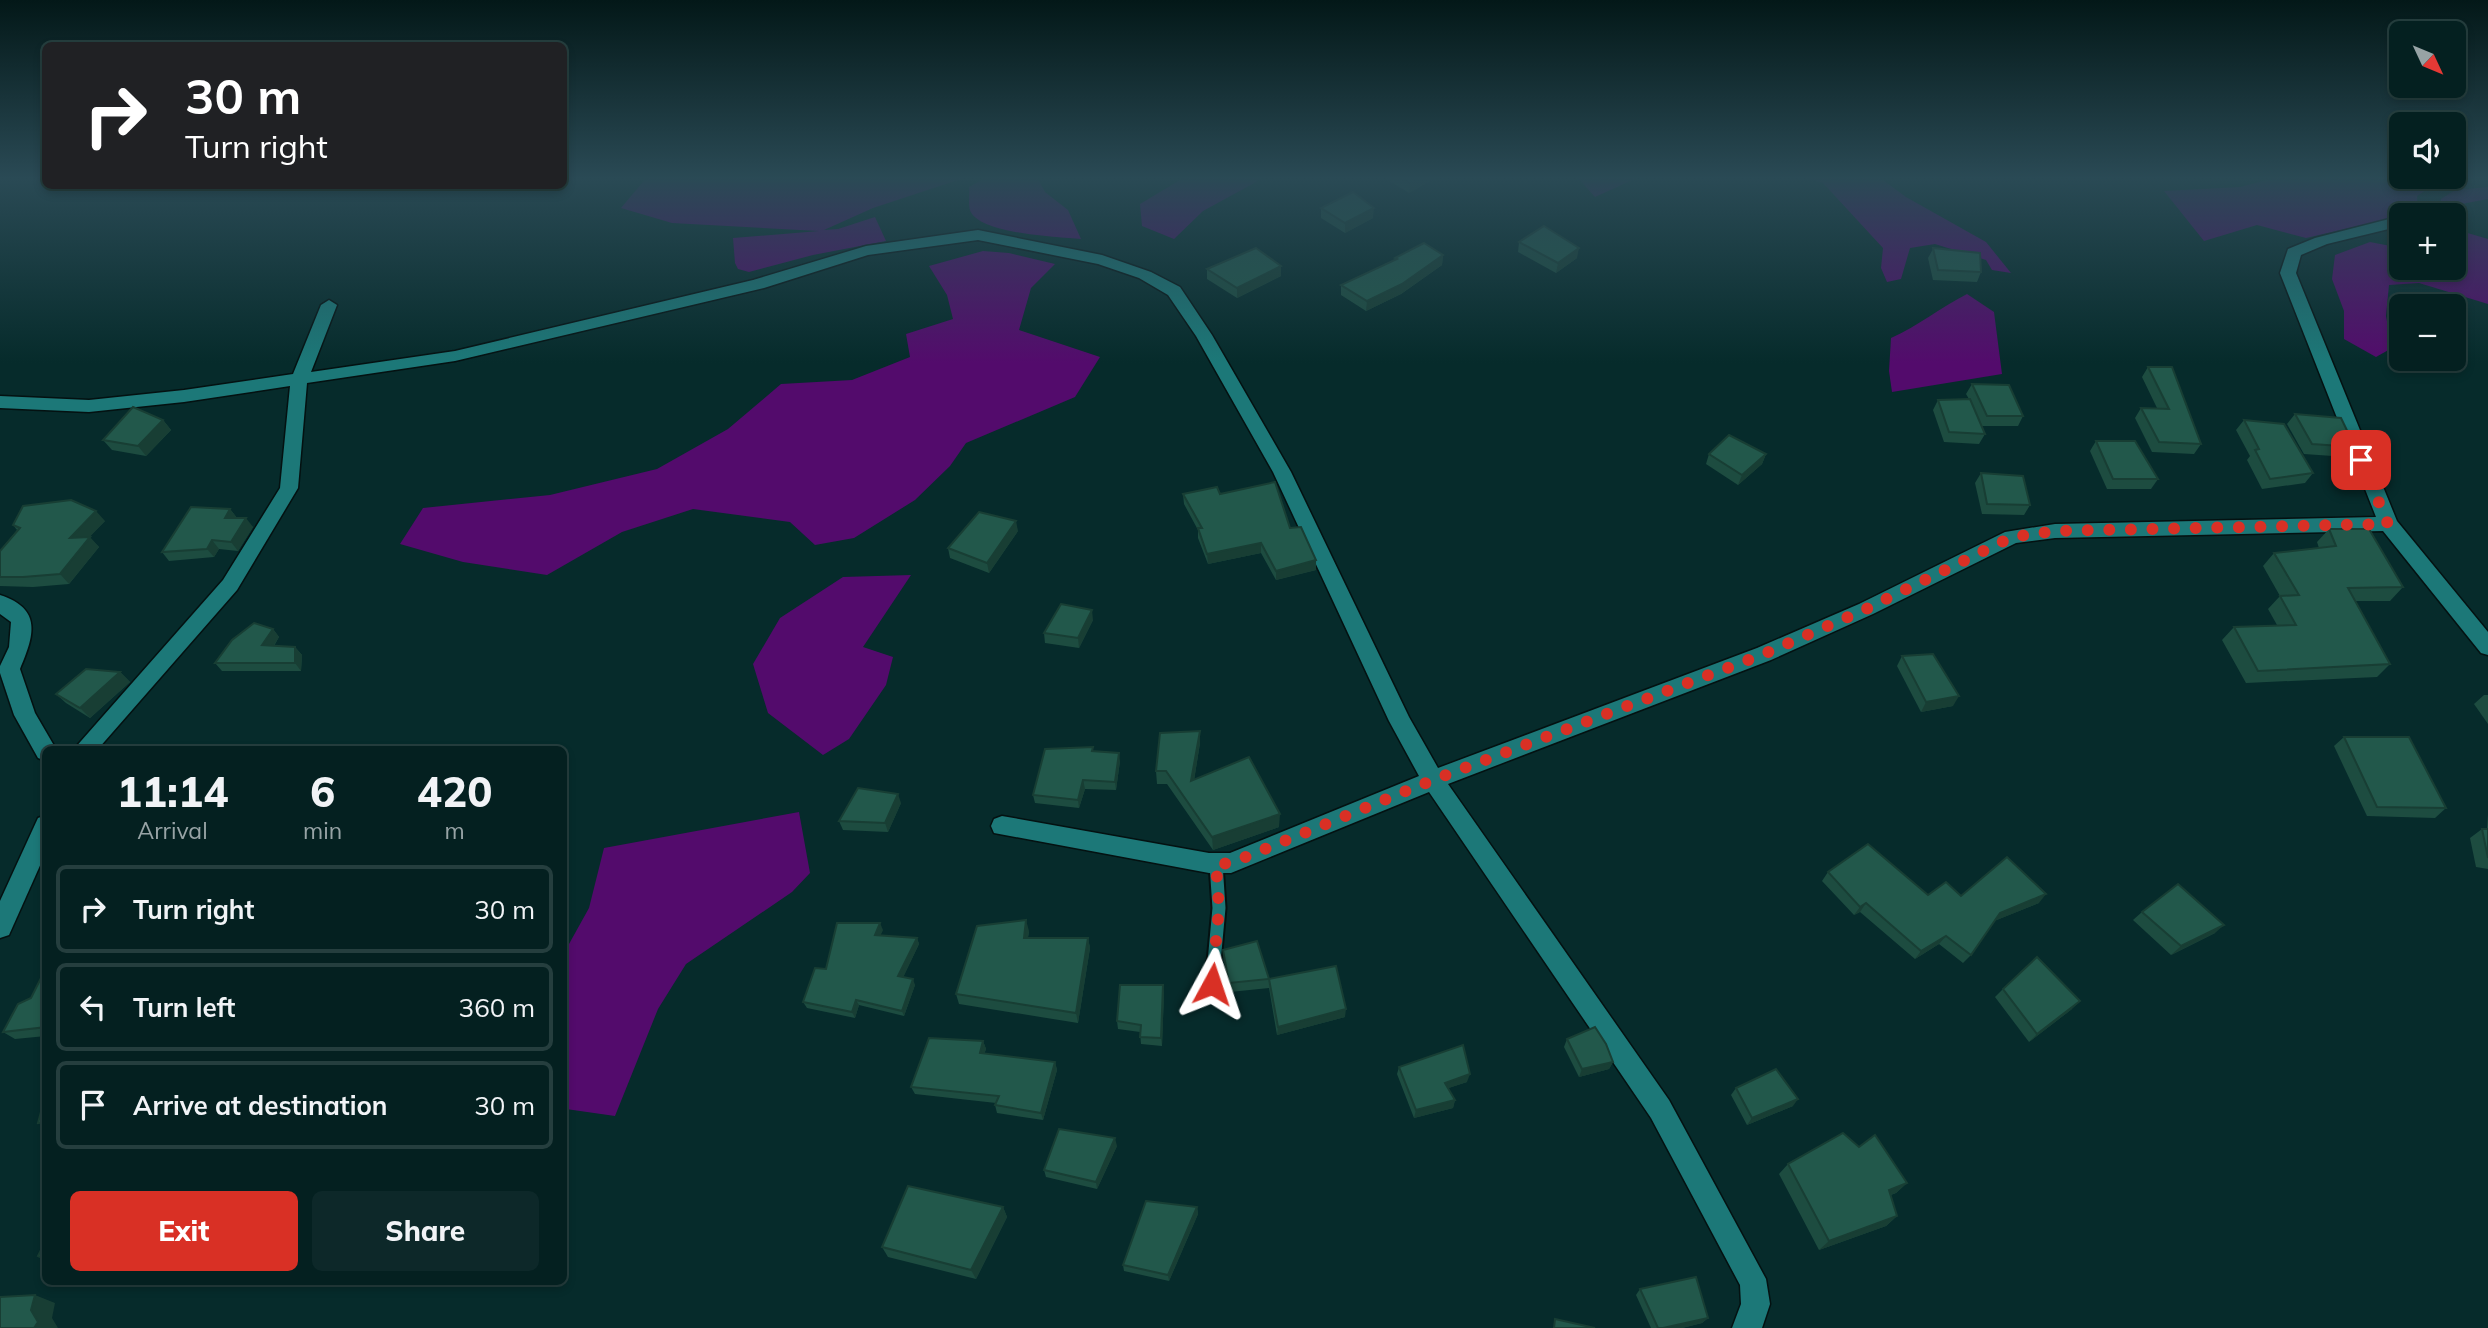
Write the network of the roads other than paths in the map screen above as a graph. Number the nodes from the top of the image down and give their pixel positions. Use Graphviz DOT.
graph roads {
  1 [pos="950,239"];
  2 [pos="998,239"];
  3 [pos="2329,239"];
  4 [pos="328,305"];
  5 [pos="299,380"];
  6 [pos="0,402"];
  7 [pos="2388,524"];
  8 [pos="0,603"];
  9 [pos="2488,647"];
  10 [pos="43,746"];
  11 [pos="88,746"];
  12 [pos="1433,780"];
  13 [pos="1002,825"];
  14 [pos="42,834"];
  15 [pos="1216,864"];
  16 [pos="0,926"];
  17 [pos="1212,984"];
  18 [pos="1747,1328"];
  1 -- 5 [label="street"];
  2 -- 12 [label="street"];
  3 -- 7 [label="street"];
  4 -- 5 [label="street"];
  5 -- 6 [label="street"];
  5 -- 11 [label="street"];
  7 -- 9 [label="street"];
  7 -- 12 [label="street"];
  8 -- 10 [label="street"];
  12 -- 15 [label="street"];
  12 -- 18 [label="street"];
  13 -- 15 [label="street"];
  14 -- 16 [label="street"];
  15 -- 17 [label="lane"];
}
